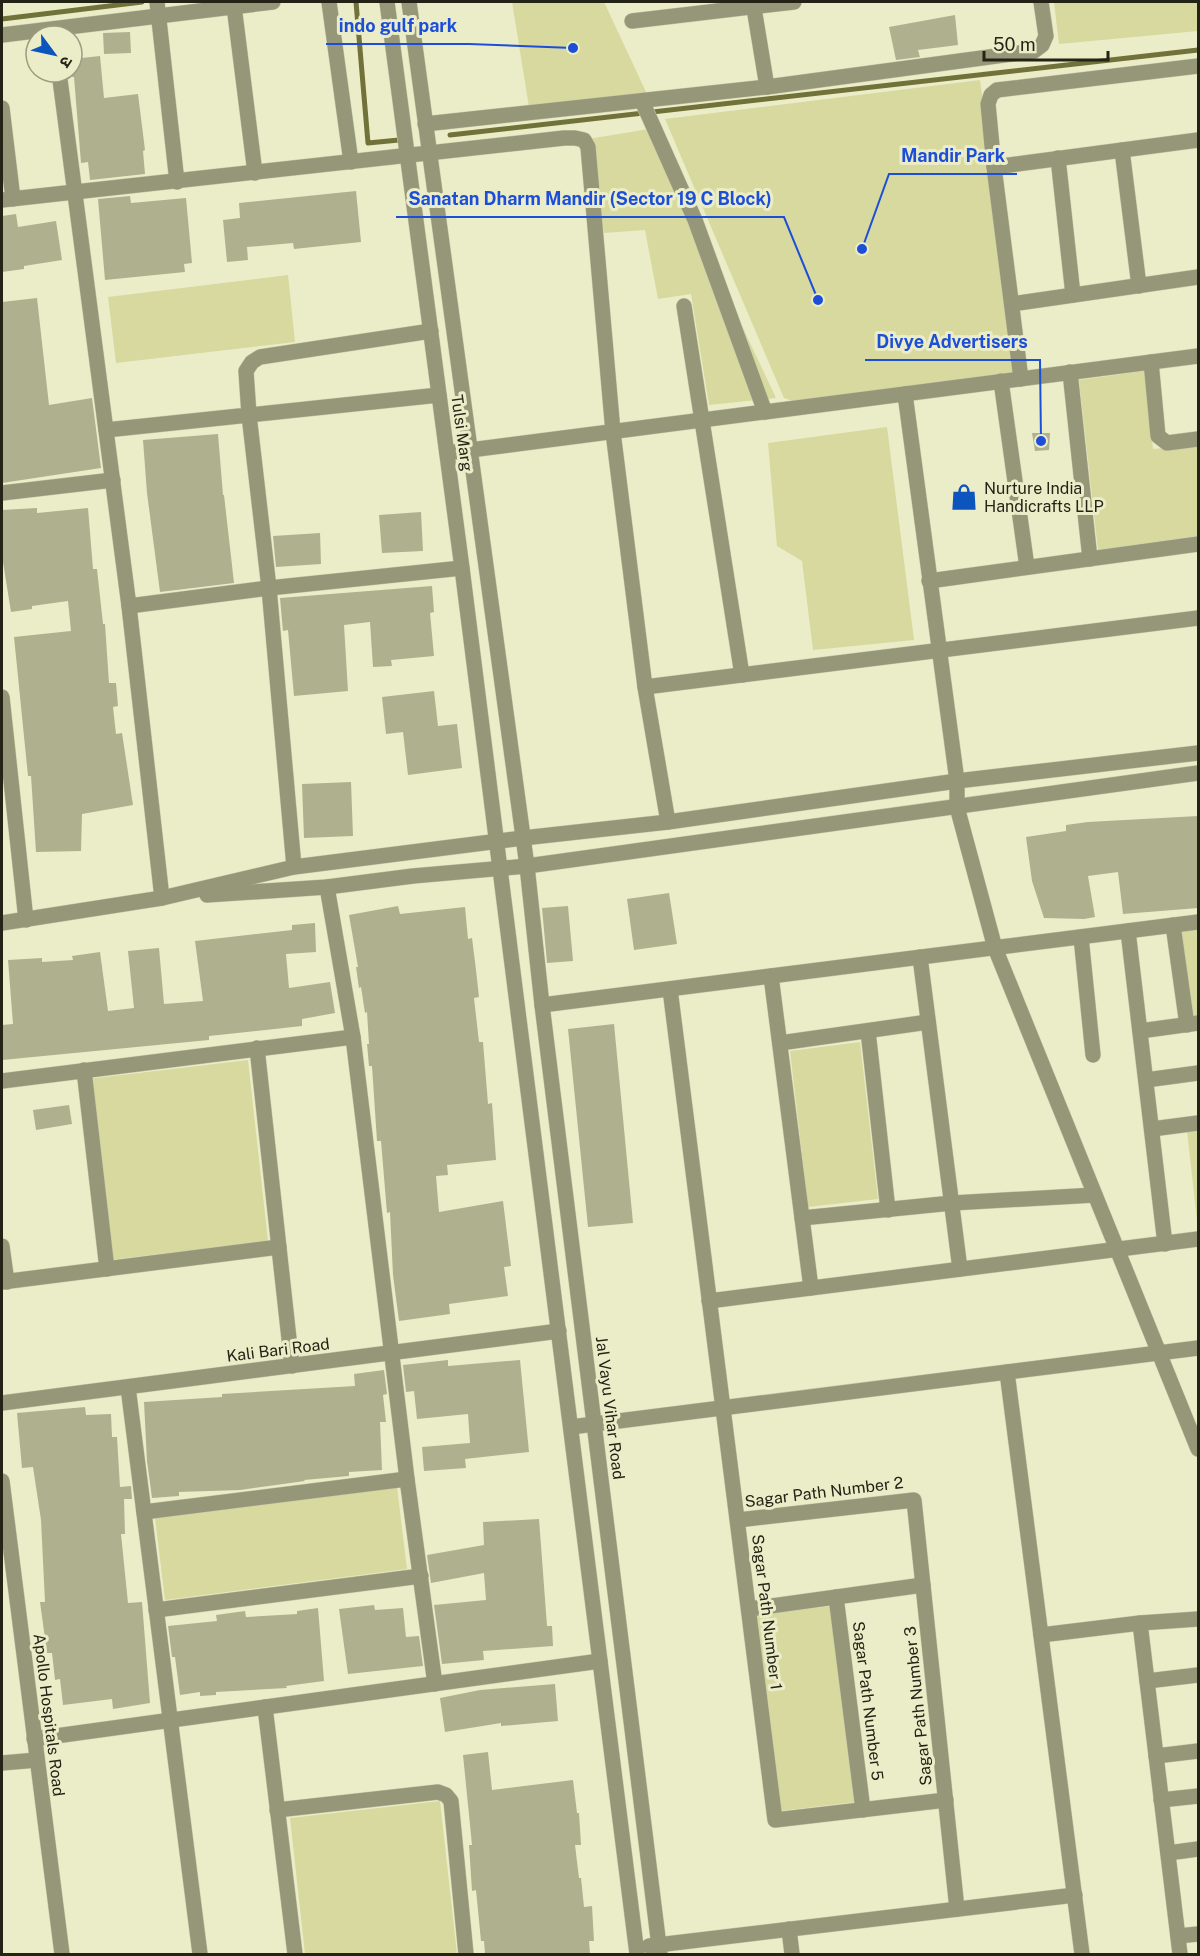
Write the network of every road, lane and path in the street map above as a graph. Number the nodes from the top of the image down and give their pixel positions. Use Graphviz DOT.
graph roads {
  1 [pos="273,2"];
  2 [pos="329,2"];
  3 [pos="387,2"];
  4 [pos="409,2"];
  5 [pos="794,2"];
  6 [pos="1041,2"];
  7 [pos="753,3"];
  8 [pos="234,6"];
  9 [pos="158,9"];
  10 [pos="633,21"];
  11 [pos="84,25"];
  12 [pos="24,33"];
  13 [pos="2,34"];
  14 [pos="1198,66"];
  15 [pos="60,84"];
  16 [pos="766,87"];
  17 [pos="643,102"];
  18 [pos="2,108"];
  19 [pos="425,124"];
  20 [pos="1198,141"];
  21 [pos="1122,150"];
  22 [pos="430,153"];
  23 [pos="408,156"];
  24 [pos="1058,158"];
  25 [pos="351,162"];
  26 [pos="994,167"];
  27 [pos="255,173"];
  28 [pos="177,182"];
  29 [pos="75,193"];
  30 [pos="7,200"];
  31 [pos="1198,277"];
  32 [pos="1139,286"];
  33 [pos="1073,295"];
  34 [pos="1011,304"];
  35 [pos="684,306"];
  36 [pos="430,331"];
  37 [pos="1198,356"];
  38 [pos="1151,362"];
  39 [pos="1070,372"];
  40 [pos="1021,379"];
  41 [pos="1001,381"];
  42 [pos="905,394"];
  43 [pos="439,395"];
  44 [pos="765,412"];
  45 [pos="249,415"];
  46 [pos="702,420"];
  47 [pos="106,430"];
  48 [pos="613,432"];
  49 [pos="1198,439"];
  50 [pos="469,450"];
  51 [pos="447,453"];
  52 [pos="113,480"];
  53 [pos="2,493"];
  54 [pos="1198,544"];
  55 [pos="1090,559"];
  56 [pos="1027,567"];
  57 [pos="462,568"];
  58 [pos="929,581"];
  59 [pos="269,588"];
  60 [pos="129,606"];
  61 [pos="1198,618"];
  62 [pos="938,651"];
  63 [pos="742,675"];
  64 [pos="645,687"];
  65 [pos="2,697"];
  66 [pos="1198,753"];
  67 [pos="1198,773"];
  68 [pos="957,781"];
  69 [pos="957,807"];
  70 [pos="668,822"];
  71 [pos="523,838"];
  72 [pos="495,841"];
  73 [pos="412,852"];
  74 [pos="527,866"];
  75 [pos="294,867"];
  76 [pos="499,869"];
  77 [pos="413,876"];
  78 [pos="327,887"];
  79 [pos="162,898"];
  80 [pos="26,920"];
  81 [pos="1198,922"];
  82 [pos="2,923"];
  83 [pos="1173,926"];
  84 [pos="1128,931"];
  85 [pos="1081,937"];
  86 [pos="995,948"];
  87 [pos="920,957"];
  88 [pos="771,976"];
  89 [pos="670,989"];
  90 [pos="542,1005"];
  91 [pos="928,1022"];
  92 [pos="1192,1024"];
  93 [pos="868,1031"];
  94 [pos="1140,1031"];
  95 [pos="353,1037"];
  96 [pos="780,1043"];
  97 [pos="257,1048"];
  98 [pos="1093,1055"];
  99 [pos="84,1070"];
  100 [pos="1198,1073"];
  101 [pos="1146,1080"];
  102 [pos="2,1081"];
  103 [pos="1198,1123"];
  104 [pos="1152,1129"];
  105 [pos="1095,1196"];
  106 [pos="952,1203"];
  107 [pos="888,1210"];
  108 [pos="802,1218"];
  109 [pos="1198,1239"];
  110 [pos="1165,1244"];
  111 [pos="2,1246"];
  112 [pos="279,1246"];
  113 [pos="1117,1250"];
  114 [pos="107,1269"];
  115 [pos="960,1269"];
  116 [pos="4,1282"];
  117 [pos="811,1288"];
  118 [pos="710,1301"];
  119 [pos="559,1331"];
  120 [pos="1198,1348"];
  121 [pos="1160,1353"];
  122 [pos="392,1354"];
  123 [pos="292,1366"];
  124 [pos="1007,1372"];
  125 [pos="128,1387"];
  126 [pos="2,1403"];
  127 [pos="723,1408"];
  128 [pos="594,1424"];
  129 [pos="571,1426"];
  130 [pos="1198,1449"];
  131 [pos="407,1479"];
  132 [pos="2,1481"];
  133 [pos="914,1500"];
  134 [pos="144,1512"];
  135 [pos="738,1520"];
  136 [pos="6,1550"];
  137 [pos="421,1576"];
  138 [pos="923,1585"];
  139 [pos="836,1597"];
  140 [pos="749,1609"];
  141 [pos="156,1610"];
  142 [pos="1198,1619"];
  143 [pos="1140,1623"];
  144 [pos="1041,1635"];
  145 [pos="600,1661"];
  146 [pos="1198,1675"];
  147 [pos="1147,1681"];
  148 [pos="435,1683"];
  149 [pos="265,1707"];
  150 [pos="170,1720"];
  151 [pos="34,1739"];
  152 [pos="1198,1751"];
  153 [pos="1156,1756"];
  154 [pos="37,1760"];
  155 [pos="2,1763"];
  156 [pos="1198,1796"];
  157 [pos="946,1800"];
  158 [pos="1161,1800"];
  159 [pos="277,1810"];
  160 [pos="863,1810"];
  161 [pos="1198,1849"];
  162 [pos="1168,1853"];
  163 [pos="1075,1895"];
  164 [pos="957,1909"];
  165 [pos="789,1929"];
  166 [pos="1198,1934"];
  167 [pos="1178,1936"];
  168 [pos="659,1949"];
  169 [pos="636,1951"];
  170 [pos="62,1954"];
  171 [pos="200,1954"];
  172 [pos="295,1954"];
  173 [pos="466,1954"];
  174 [pos="792,1954"];
  175 [pos="1082,1954"];
  176 [pos="1180,1954"];
  1 -- 8 [label="street"];
  2 -- 25 [label="street"];
  3 -- 23 [label="street, Tulsi Marg"];
  4 -- 19 [label="street, Tulsi Marg"];
  5 -- 7 [label="street"];
  6 -- 16 [label="street"];
  7 -- 10 [label="street"];
  7 -- 16 [label="street"];
  8 -- 9 [label="street"];
  8 -- 27 [label="street"];
  9 -- 11 [label="street"];
  9 -- 28 [label="street"];
  12 -- 13 [label="street"];
  14 -- 26 [label="street"];
  15 -- 29 [label="street"];
  16 -- 17 [label="street"];
  17 -- 19 [label="street"];
  17 -- 44 [label="street"];
  18 -- 30 [label="street"];
  19 -- 22 [label="street, Tulsi Marg"];
  20 -- 21 [label="street"];
  21 -- 24 [label="street"];
  21 -- 32 [label="street"];
  22 -- 23 [label="street"];
  22 -- 48 [label="street"];
  22 -- 50 [label="street, Tulsi Marg"];
  23 -- 25 [label="street"];
  23 -- 36 [label="street, Tulsi Marg"];
  24 -- 26 [label="street"];
  24 -- 33 [label="street"];
  25 -- 27 [label="street"];
  26 -- 34 [label="street"];
  27 -- 28 [label="street"];
  28 -- 29 [label="street"];
  29 -- 30 [label="street"];
  29 -- 47 [label="street"];
  31 -- 32 [label="street"];
  32 -- 33 [label="street"];
  33 -- 34 [label="street"];
  34 -- 40 [label="street"];
  35 -- 46 [label="street"];
  36 -- 43 [label="street, Tulsi Marg"];
  36 -- 45 [label="street"];
  37 -- 38 [label="street"];
  38 -- 39 [label="street"];
  38 -- 49 [label="street"];
  39 -- 40 [label="street"];
  39 -- 55 [label="street"];
  40 -- 41 [label="street"];
  41 -- 42 [label="street"];
  41 -- 56 [label="street"];
  42 -- 44 [label="street"];
  42 -- 58 [label="street"];
  43 -- 45 [label="street"];
  43 -- 51 [label="street, Tulsi Marg"];
  44 -- 46 [label="street"];
  45 -- 47 [label="street"];
  45 -- 59 [label="street"];
  46 -- 48 [label="street"];
  46 -- 63 [label="street"];
  47 -- 52 [label="street"];
  48 -- 50 [label="street"];
  48 -- 64 [label="street"];
  50 -- 51 [label="street"];
  50 -- 71 [label="street, Tulsi Marg"];
  51 -- 57 [label="street, Tulsi Marg"];
  52 -- 53 [label="street"];
  52 -- 60 [label="street"];
  54 -- 55 [label="street"];
  55 -- 56 [label="street"];
  56 -- 58 [label="street"];
  57 -- 59 [label="street"];
  57 -- 72 [label="street, Tulsi Marg"];
  58 -- 62 [label="street"];
  59 -- 60 [label="street"];
  59 -- 75 [label="street"];
  60 -- 79 [label="street"];
  61 -- 62 [label="street"];
  62 -- 63 [label="street"];
  62 -- 68 [label="street"];
  63 -- 64 [label="street"];
  64 -- 70 [label="street"];
  65 -- 80 [label="street"];
  66 -- 68 [label="street"];
  67 -- 69 [label="street"];
  68 -- 69 [label="street"];
  68 -- 70 [label="street"];
  69 -- 74 [label="street"];
  69 -- 86 [label="street"];
  70 -- 71 [label="street"];
  71 -- 72 [label="street"];
  71 -- 74 [label="street, Tulsi Marg"];
  72 -- 73 [label="street"];
  72 -- 76 [label="street, Tulsi Marg"];
  73 -- 75 [label="street"];
  73 -- 77 [label="street"];
  74 -- 76 [label="street"];
  74 -- 90 [label="street, Jal Vayu Vihar Road"];
  75 -- 79 [label="street"];
  76 -- 77 [label="street"];
  76 -- 119 [label="street"];
  77 -- 78 [label="street"];
  78 -- 79 [label="street"];
  78 -- 95 [label="street"];
  79 -- 80 [label="street"];
  80 -- 82 [label="street"];
  81 -- 83 [label="street"];
  83 -- 84 [label="street"];
  83 -- 92 [label="street"];
  84 -- 85 [label="street"];
  84 -- 94 [label="street"];
  85 -- 86 [label="street"];
  85 -- 98 [label="street"];
  86 -- 87 [label="street"];
  86 -- 105 [label="street"];
  87 -- 88 [label="street"];
  87 -- 91 [label="street"];
  88 -- 89 [label="street"];
  88 -- 96 [label="street"];
  89 -- 90 [label="street"];
  89 -- 118 [label="street, Sagar Path Number 1"];
  90 -- 128 [label="street, Jal Vayu Vihar Road"];
  91 -- 93 [label="street"];
  91 -- 106 [label="street"];
  92 -- 94 [label="street"];
  93 -- 96 [label="street"];
  93 -- 107 [label="street"];
  94 -- 101 [label="street"];
  95 -- 97 [label="street"];
  95 -- 122 [label="street"];
  96 -- 108 [label="street"];
  97 -- 99 [label="street"];
  97 -- 112 [label="street"];
  99 -- 102 [label="street"];
  99 -- 114 [label="street"];
  100 -- 101 [label="street"];
  101 -- 104 [label="street"];
  103 -- 104 [label="street"];
  104 -- 110 [label="street"];
  105 -- 106 [label="street"];
  105 -- 113 [label="street"];
  106 -- 107 [label="street"];
  106 -- 115 [label="street"];
  107 -- 108 [label="street"];
  108 -- 117 [label="street"];
  109 -- 110 [label="street"];
  110 -- 113 [label="street"];
  111 -- 116 [label="street"];
  112 -- 114 [label="street"];
  112 -- 123 [label="street"];
  113 -- 115 [label="street"];
  113 -- 121 [label="street"];
  114 -- 116 [label="street"];
  115 -- 117 [label="street"];
  117 -- 118 [label="street"];
  118 -- 127 [label="street, Sagar Path Number 1"];
  119 -- 122 [label="street, Kali Bari Road"];
  119 -- 129 [label="street"];
  120 -- 121 [label="street"];
  121 -- 124 [label="street"];
  121 -- 130 [label="street"];
  122 -- 123 [label="street, Kali Bari Road"];
  122 -- 131 [label="street"];
  123 -- 125 [label="street, Kali Bari Road"];
  124 -- 127 [label="street"];
  124 -- 144 [label="street"];
  125 -- 126 [label="street, Kali Bari Road"];
  125 -- 134 [label="street"];
  127 -- 128 [label="street"];
  127 -- 135 [label="street, Sagar Path Number 1"];
  128 -- 129 [label="street"];
  128 -- 168 [label="street, Jal Vayu Vihar Road"];
  129 -- 145 [label="street"];
  131 -- 134 [label="street"];
  131 -- 137 [label="street"];
  132 -- 136 [label="street, Apollo Hospitals Road"];
  133 -- 135 [label="street, Sagar Path Number 2"];
  133 -- 138 [label="street, Sagar Path Number 3"];
  134 -- 141 [label="street"];
  135 -- 140 [label="street, Sagar Path Number 1"];
  136 -- 151 [label="street, Apollo Hospitals Road"];
  137 -- 141 [label="street"];
  137 -- 148 [label="street"];
  138 -- 139 [label="street"];
  138 -- 157 [label="street, Sagar Path Number 3"];
  139 -- 140 [label="street"];
  139 -- 160 [label="street, Sagar Path Number 5"];
  140 -- 160 [label="street, Sagar Path Number 1"];
  141 -- 150 [label="street"];
  142 -- 143 [label="street"];
  143 -- 144 [label="street"];
  143 -- 147 [label="street"];
  144 -- 163 [label="street"];
  145 -- 148 [label="street"];
  145 -- 169 [label="street"];
  146 -- 147 [label="street"];
  147 -- 153 [label="street"];
  148 -- 149 [label="street"];
  149 -- 150 [label="street"];
  149 -- 159 [label="street"];
  150 -- 151 [label="street"];
  150 -- 171 [label="street"];
  151 -- 154 [label="street, Apollo Hospitals Road"];
  152 -- 153 [label="street"];
  153 -- 158 [label="street"];
  154 -- 155 [label="street"];
  154 -- 170 [label="street, Apollo Hospitals Road"];
  156 -- 158 [label="street"];
  157 -- 160 [label="street"];
  157 -- 164 [label="street, Sagar Path Number 3"];
  158 -- 162 [label="street"];
  159 -- 172 [label="street"];
  159 -- 173 [label="street"];
  161 -- 162 [label="street"];
  162 -- 167 [label="street"];
  163 -- 164 [label="street"];
  163 -- 175 [label="street"];
  164 -- 165 [label="street"];
  165 -- 168 [label="street"];
  165 -- 174 [label="street"];
  166 -- 167 [label="street"];
  167 -- 176 [label="street"];
  168 -- 169 [label="street"];
}
